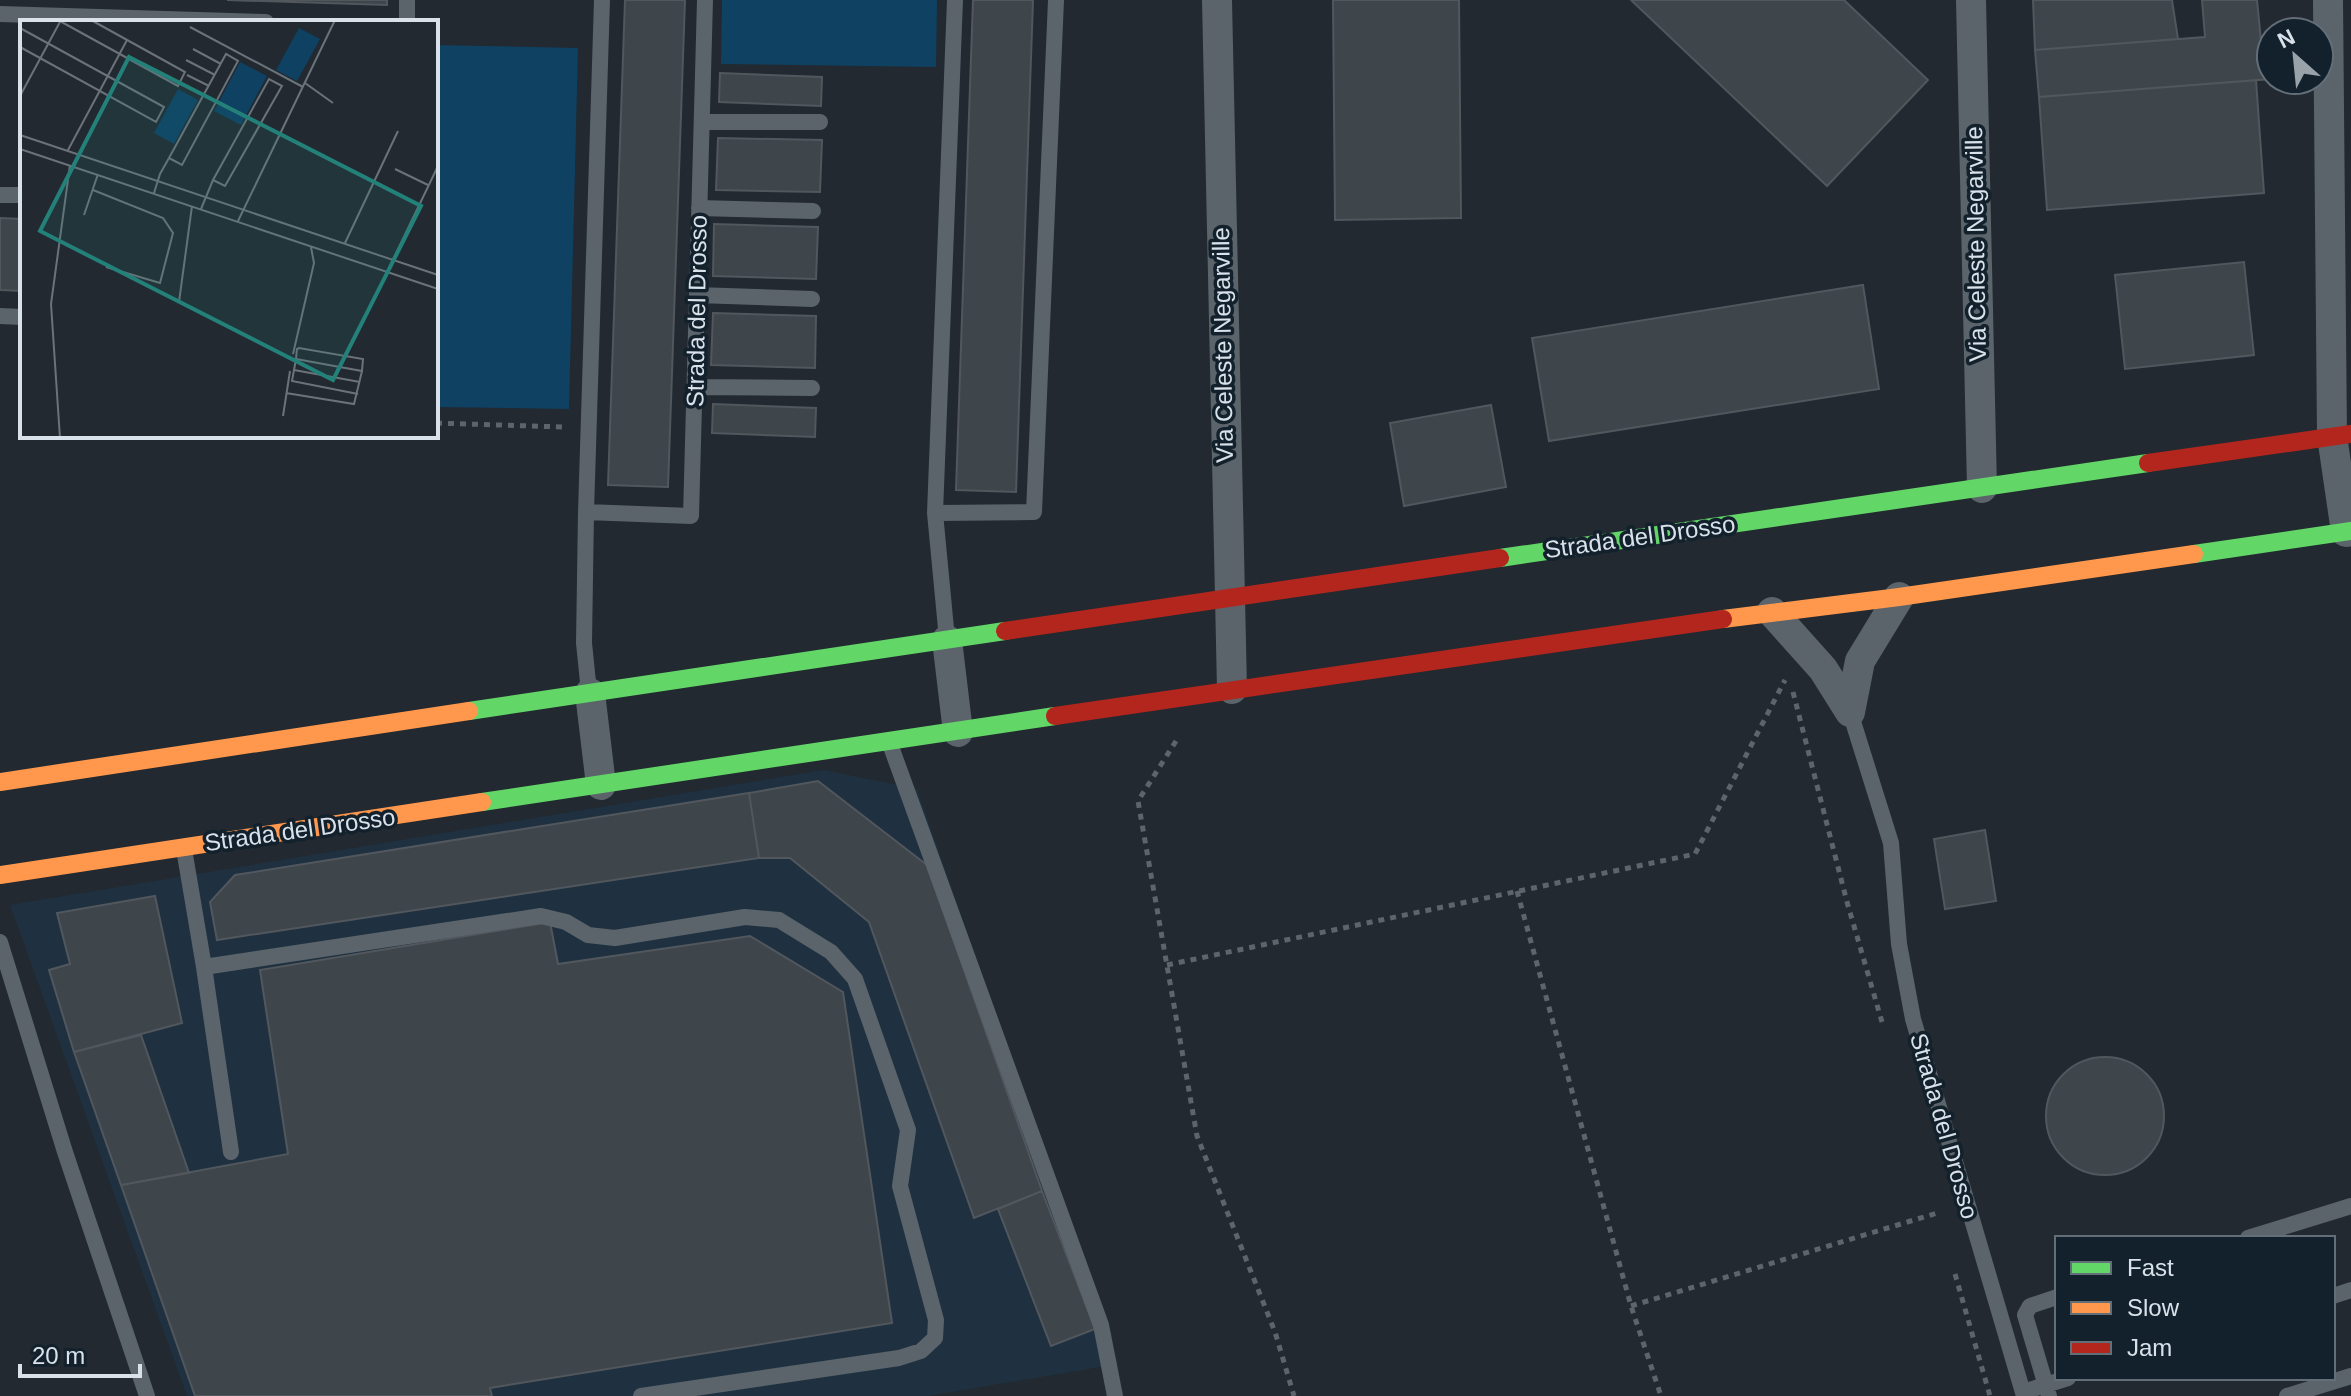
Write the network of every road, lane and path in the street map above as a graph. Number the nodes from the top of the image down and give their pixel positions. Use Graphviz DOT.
graph roads {
  1 [pos="602,0"];
  2 [pos="705,0"];
  3 [pos="955,0"];
  4 [pos="1056,0"];
  5 [pos="1217,0"];
  6 [pos="1971,0"];
  7 [pos="2328,0"];
  8 [pos="0,14"];
  9 [pos="200,20"];
  10 [pos="702,122"];
  11 [pos="820,122"];
  12 [pos="699,208"];
  13 [pos="813,211"];
  14 [pos="697,295"];
  15 [pos="812,299"];
  16 [pos="0,316"];
  17 [pos="20,317"];
  18 [pos="695,387"];
  19 [pos="812,388"];
  20 [pos="438,423"];
  21 [pos="588,427"];
  22 [pos="2342,435"];
  23 [pos="1982,488"];
  24 [pos="586,512"];
  25 [pos="935,513"];
  26 [pos="2348,531"];
  27 [pos="1229,597"];
  28 [pos="1899,597"];
  29 [pos="1772,612"];
  30 [pos="947,640"];
  31 [pos="1788,675"];
  32 [pos="1219,691"];
  33 [pos="590,693"];
  34 [pos="1850,712"];
  35 [pos="958,732"];
  36 [pos="890,743"];
  37 [pos="0,782"];
  38 [pos="601,785"];
  39 [pos="184,847"];
  40 [pos="0,875"];
  41 [pos="1517,891"];
  42 [pos="0,942"];
  43 [pos="1167,965"];
  44 [pos="204,967"];
  45 [pos="231,1152"];
  46 [pos="2351,1206"];
  47 [pos="1937,1213"];
  48 [pos="2254,1236"];
  49 [pos="2055,1298"];
  50 [pos="1631,1306"];
  51 [pos="2351,1376"];
  52 [pos="2048,1390"];
  53 [pos="2024,1394"];
  54 [pos="147,1396"];
  55 [pos="641,1396"];
  56 [pos="1115,1396"];
  57 [pos="1294,1396"];
  58 [pos="1661,1396"];
  59 [pos="2287,1396"];
  1 -- 21 [label="lane"];
  2 -- 10 [label="lane, Strada del Drosso"];
  3 -- 25 [label="lane"];
  4 -- 25 [label="lane"];
  5 -- 27 [label="street, Via Celeste Negarville"];
  6 -- 23 [label="street, Via Celeste Negarville"];
  7 -- 22 [label="street, Strada del Drosso"];
  8 -- 9 [label="lane"];
  10 -- 11 [label="lane"];
  10 -- 12 [label="lane, Strada del Drosso"];
  12 -- 13 [label="lane"];
  12 -- 14 [label="lane, Strada del Drosso"];
  14 -- 15 [label="lane"];
  14 -- 18 [label="lane, Strada del Drosso"];
  16 -- 17 [label="lane"];
  18 -- 19 [label="lane"];
  18 -- 24 [label="lane, Strada del Drosso"];
  20 -- 21 [label="path"];
  21 -- 24 [label="lane"];
  22 -- 23 [label="street, Strada del Drosso"];
  22 -- 26 [label="street, Strada del Drosso"];
  23 -- 27 [label="street, Strada del Drosso"];
  24 -- 33 [label="lane"];
  25 -- 30 [label="lane"];
  26 -- 28 [label="street, Strada del Drosso"];
  27 -- 30 [label="street, Strada del Drosso"];
  27 -- 32 [label="street, Via Celeste Negarville"];
  28 -- 29 [label="street, Strada del Drosso"];
  28 -- 34 [label="street, Strada del Drosso"];
  29 -- 32 [label="street, Strada del Drosso"];
  29 -- 34 [label="street, Strada del Drosso"];
  30 -- 33 [label="street, Strada del Drosso"];
  30 -- 35 [label="street"];
  31 -- 41 [label="path"];
  32 -- 35 [label="street, Strada del Drosso"];
  32 -- 43 [label="path"];
  33 -- 37 [label="street, Strada del Drosso"];
  33 -- 38 [label="street"];
  34 -- 53 [label="lane, Strada del Drosso"];
  35 -- 36 [label="street, Strada del Drosso"];
  36 -- 38 [label="street, Strada del Drosso"];
  36 -- 56 [label="lane"];
  38 -- 39 [label="street, Strada del Drosso"];
  39 -- 40 [label="street, Strada del Drosso"];
  39 -- 44 [label="lane"];
  41 -- 43 [label="path"];
  41 -- 50 [label="path"];
  42 -- 54 [label="lane"];
  43 -- 57 [label="path"];
  44 -- 45 [label="lane"];
  44 -- 55 [label="lane"];
  46 -- 48 [label="lane"];
  47 -- 50 [label="path"];
  49 -- 52 [label="lane"];
  50 -- 58 [label="path"];
  51 -- 59 [label="lane"];
  52 -- 53 [label="lane"];
}
